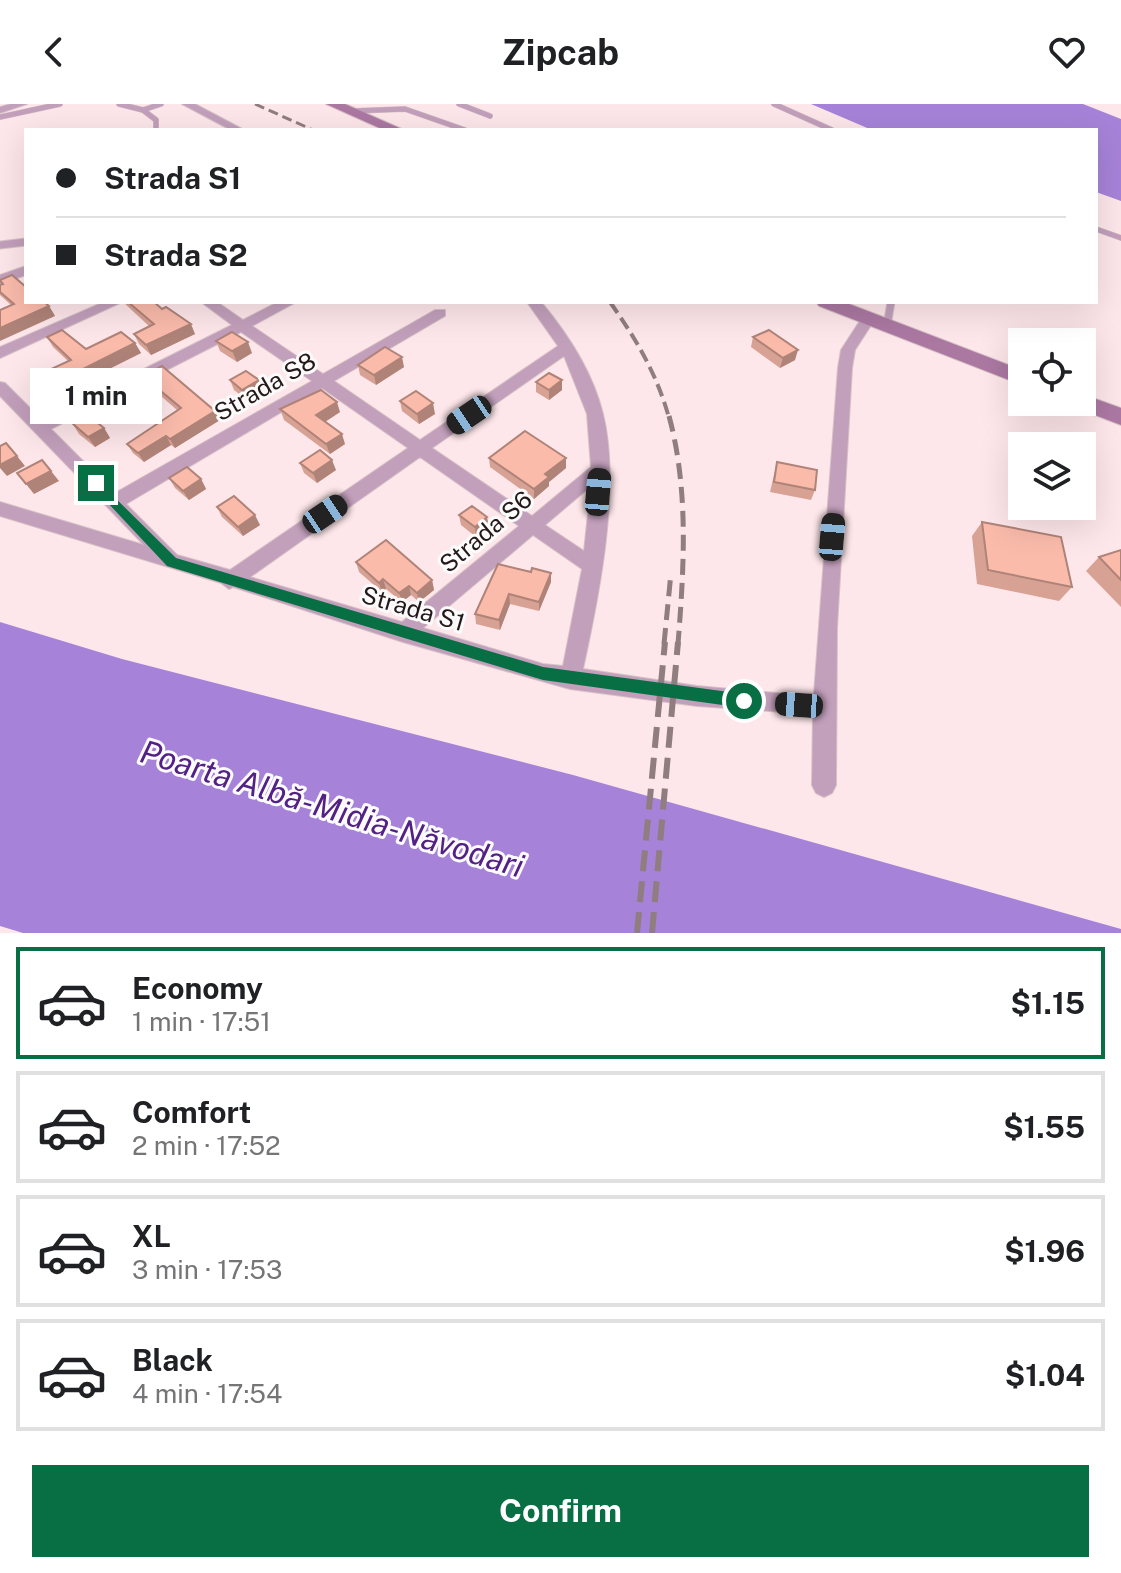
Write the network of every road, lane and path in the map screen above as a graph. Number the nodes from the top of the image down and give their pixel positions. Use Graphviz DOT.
graph roads {
  1 [pos="22,104"];
  2 [pos="60,104"];
  3 [pos="119,104"];
  4 [pos="161,104"];
  5 [pos="187,104"];
  6 [pos="333,104"];
  7 [pos="395,104"];
  8 [pos="459,104"];
  9 [pos="774,104"];
  10 [pos="405,109"];
  11 [pos="0,110"];
  12 [pos="143,110"];
  13 [pos="351,111"];
  14 [pos="490,116"];
  15 [pos="0,117"];
  16 [pos="156,128"];
  17 [pos="235,128"];
  18 [pos="392,128"];
  19 [pos="459,128"];
  20 [pos="828,128"];
  21 [pos="1098,230"];
  22 [pos="1118,237"];
  23 [pos="24,242"];
  24 [pos="0,245"];
  25 [pos="1104,245"];
  26 [pos="24,271"];
  27 [pos="0,280"];
  28 [pos="110,304"];
  29 [pos="211,304"];
  30 [pos="285,304"];
  31 [pos="535,304"];
  32 [pos="831,304"];
  33 [pos="890,304"];
  34 [pos="440,313"];
  35 [pos="878,322"];
  36 [pos="242,326"];
  37 [pos="566,347"];
  38 [pos="0,353"];
  39 [pos="1008,373"];
  40 [pos="323,381"];
  41 [pos="0,387"];
  42 [pos="1096,407"];
  43 [pos="1121,417"];
  44 [pos="41,427"];
  45 [pos="421,448"];
  46 [pos="600,469"];
  47 [pos="115,502"];
  48 [pos="0,509"];
  49 [pos="532,525"];
  50 [pos="172,562"];
  51 [pos="590,565"];
  52 [pos="229,581"];
  53 [pos="403,633"];
  54 [pos="570,679"];
  55 [pos="822,703"];
  56 [pos="824,785"];
  1 -- 11 [label="street"];
  2 -- 15 [label="lane"];
  3 -- 12 [label="lane"];
  4 -- 12 [label="lane"];
  5 -- 17 [label="street"];
  6 -- 13 [label="main road"];
  7 -- 10 [label="lane"];
  8 -- 14 [label="lane"];
  9 -- 20 [label="lane"];
  10 -- 13 [label="lane"];
  10 -- 19 [label="lane"];
  12 -- 16 [label="lane"];
  13 -- 18 [label="main road"];
  21 -- 22 [label="lane"];
  22 -- 25 [label="lane"];
  23 -- 24 [label="lane"];
  26 -- 27 [label="street"];
  28 -- 38 [label="street"];
  29 -- 36 [label="street"];
  30 -- 36 [label="street"];
  31 -- 37 [label="street"];
  32 -- 35 [label="main road"];
  33 -- 35 [label="lane"];
  34 -- 40 [label="street, Strada S8"];
  35 -- 39 [label="main road"];
  35 -- 55 [label="street"];
  36 -- 40 [label="street"];
  36 -- 44 [label="street"];
  37 -- 45 [label="street"];
  37 -- 46 [label="street"];
  40 -- 45 [label="street"];
  40 -- 47 [label="street, Strada S8"];
  41 -- 44 [label="street"];
  42 -- 43 [label="main road"];
  44 -- 47 [label="street"];
  45 -- 49 [label="street"];
  45 -- 52 [label="street"];
  46 -- 49 [label="street, Strada S6"];
  46 -- 51 [label="street"];
  47 -- 50 [label="street"];
  48 -- 50 [label="street, Strada S1"];
  49 -- 51 [label="street"];
  49 -- 53 [label="street, Strada S6"];
  50 -- 52 [label="street, Strada S1"];
  51 -- 54 [label="street"];
  52 -- 53 [label="street, Strada S1"];
  53 -- 54 [label="street, Strada S1"];
  54 -- 55 [label="street, Strada S1"];
  55 -- 56 [label="street"];
}
